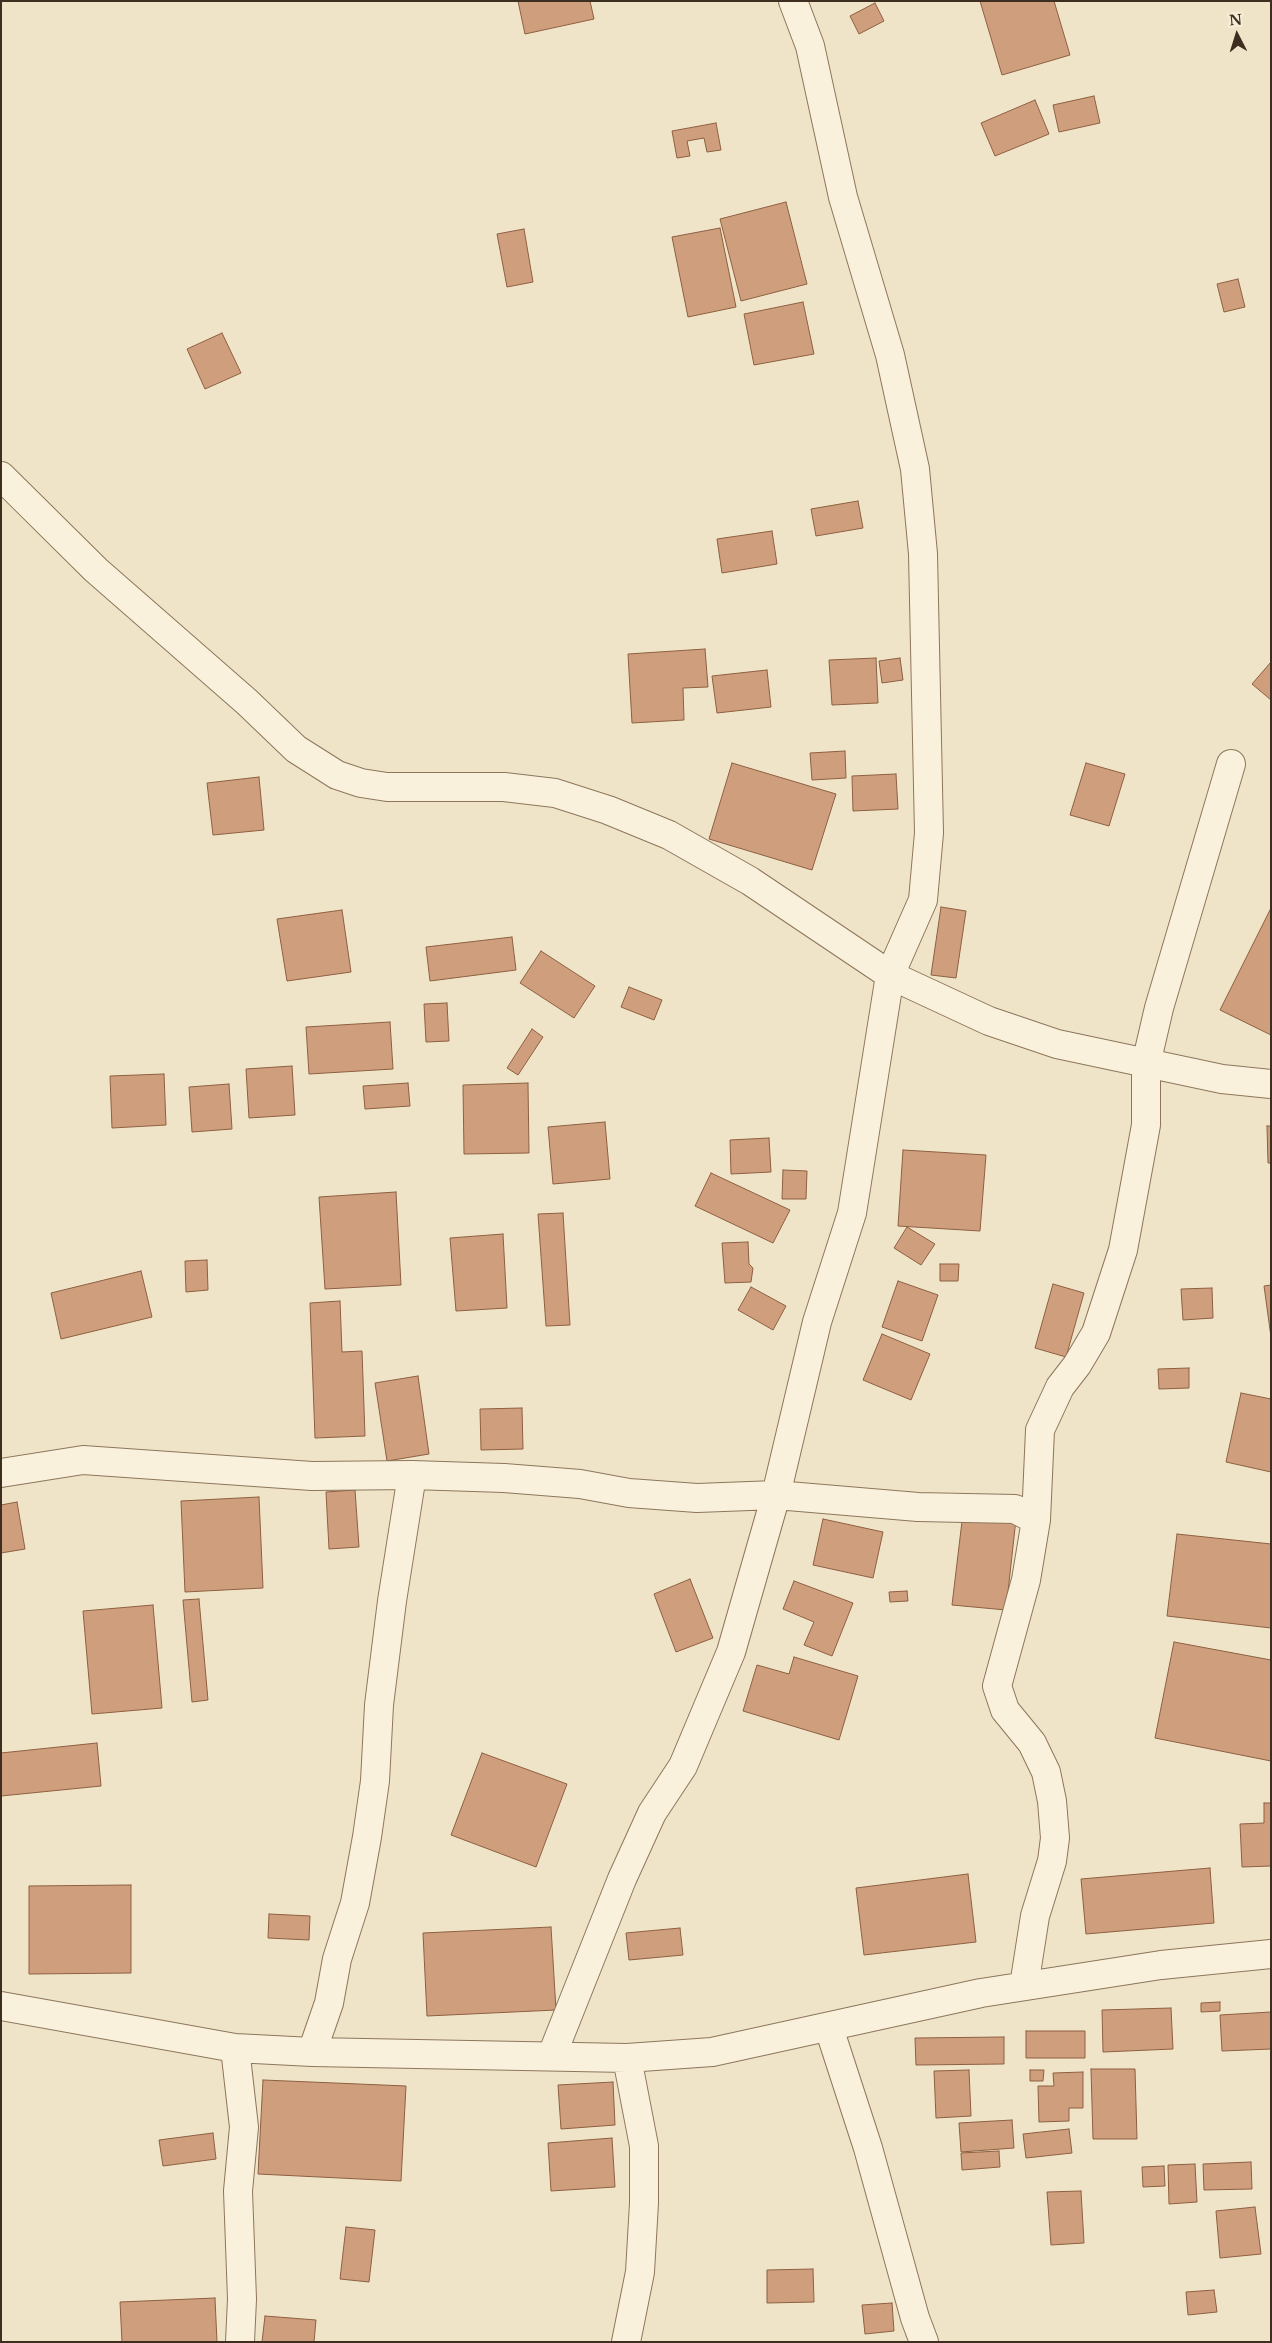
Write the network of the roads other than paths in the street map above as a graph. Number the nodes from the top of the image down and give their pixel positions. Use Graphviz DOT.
graph roads {
  1 [pos="793,1"];
  2 [pos="1,476"];
  3 [pos="1232,764"];
  4 [pos="890,975"];
  5 [pos="1146,1064"];
  6 [pos="1271,1084"];
  7 [pos="1,1473"];
  8 [pos="412,1475"];
  9 [pos="776,1495"];
  10 [pos="1036,1520"];
  11 [pos="1271,1954"];
  12 [pos="1024,1986"];
  13 [pos="1,2006"];
  14 [pos="829,2028"];
  15 [pos="236,2048"];
  16 [pos="312,2052"];
  17 [pos="552,2055"];
  18 [pos="627,2058"];
  19 [pos="240,2342"];
  20 [pos="626,2342"];
  21 [pos="924,2342"];
  1 -- 4 [label="street"];
  2 -- 4 [label="street"];
  3 -- 5 [label="street"];
  4 -- 5 [label="street"];
  4 -- 9 [label="street"];
  5 -- 6 [label="street"];
  5 -- 10 [label="street"];
  7 -- 8 [label="street"];
  8 -- 9 [label="street"];
  8 -- 16 [label="street"];
  9 -- 10 [label="street"];
  9 -- 17 [label="street"];
  10 -- 12 [label="street"];
  11 -- 12 [label="street"];
  12 -- 14 [label="street"];
  13 -- 15 [label="street"];
  14 -- 18 [label="street"];
  14 -- 21 [label="street"];
  15 -- 16 [label="street"];
  15 -- 19 [label="street"];
  16 -- 17 [label="street"];
  17 -- 18 [label="street"];
  18 -- 20 [label="street"];
}
